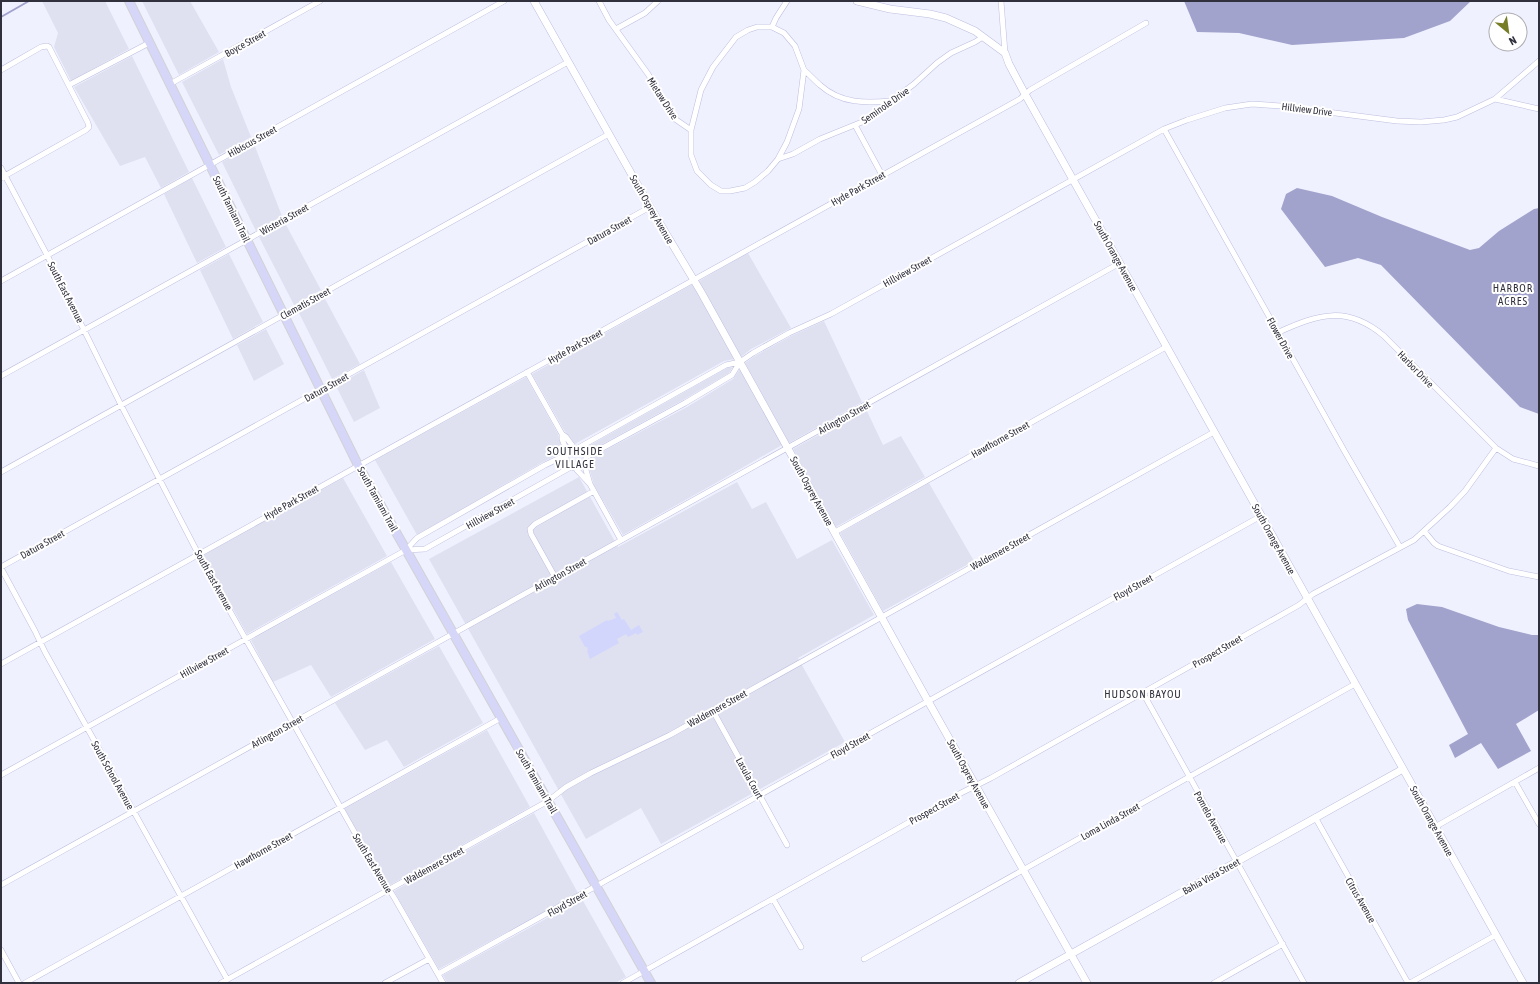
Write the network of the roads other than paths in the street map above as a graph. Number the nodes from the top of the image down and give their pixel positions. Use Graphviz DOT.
graph roads {
  1 [pos="129,1"];
  2 [pos="320,1"];
  3 [pos="504,1"];
  4 [pos="534,1"];
  5 [pos="599,1"];
  6 [pos="658,1"];
  7 [pos="787,1"];
  8 [pos="857,1"];
  9 [pos="1001,1"];
  10 [pos="1146,23"];
  11 [pos="772,27"];
  12 [pos="616,29"];
  13 [pos="983,37"];
  14 [pos="149,43"];
  15 [pos="1005,53"];
  16 [pos="1539,61"];
  17 [pos="568,62"];
  18 [pos="1,70"];
  19 [pos="804,70"];
  20 [pos="170,84"];
  21 [pos="69,85"];
  22 [pos="1026,94"];
  23 [pos="1495,100"];
  24 [pos="892,101"];
  25 [pos="1539,110"];
  26 [pos="855,125"];
  27 [pos="1164,128"];
  28 [pos="691,130"];
  29 [pos="609,134"];
  30 [pos="778,159"];
  31 [pos="210,165"];
  32 [pos="1,168"];
  33 [pos="882,175"];
  34 [pos="3,177"];
  35 [pos="1073,179"];
  36 [pos="650,207"];
  37 [pos="247,240"];
  38 [pos="47,255"];
  39 [pos="1120,263"];
  40 [pos="694,280"];
  41 [pos="1,281"];
  42 [pos="284,315"];
  43 [pos="85,329"];
  44 [pos="1279,332"];
  45 [pos="1166,347"];
  46 [pos="740,362"];
  47 [pos="527,372"];
  48 [pos="1,376"];
  49 [pos="321,390"];
  50 [pos="122,405"];
  51 [pos="1214,432"];
  52 [pos="562,434"];
  53 [pos="576,448"];
  54 [pos="788,448"];
  55 [pos="1496,448"];
  56 [pos="566,454"];
  57 [pos="586,457"];
  58 [pos="584,464"];
  59 [pos="358,465"];
  60 [pos="1539,466"];
  61 [pos="574,468"];
  62 [pos="1,472"];
  63 [pos="160,479"];
  64 [pos="590,484"];
  65 [pos="594,491"];
  66 [pos="1261,516"];
  67 [pos="1424,531"];
  68 [pos="835,532"];
  69 [pos="621,540"];
  70 [pos="1400,547"];
  71 [pos="406,550"];
  72 [pos="198,553"];
  73 [pos="1,568"];
  74 [pos="1539,576"];
  75 [pos="555,577"];
  76 [pos="1308,599"];
  77 [pos="882,616"];
  78 [pos="453,634"];
  79 [pos="246,639"];
  80 [pos="40,642"];
  81 [pos="1,664"];
  82 [pos="1355,684"];
  83 [pos="1143,693"];
  84 [pos="928,701"];
  85 [pos="713,711"];
  86 [pos="501,718"];
  87 [pos="292,723"];
  88 [pos="87,728"];
  89 [pos="1539,768"];
  90 [pos="1403,769"];
  91 [pos="1,775"];
  92 [pos="1189,777"];
  93 [pos="1516,782"];
  94 [pos="976,785"];
  95 [pos="760,795"];
  96 [pos="548,801"];
  97 [pos="340,807"];
  98 [pos="133,812"];
  99 [pos="1315,817"];
  100 [pos="1539,824"];
  101 [pos="1435,827"];
  102 [pos="787,845"];
  103 [pos="1236,861"];
  104 [pos="1023,870"];
  105 [pos="1,885"];
  106 [pos="596,887"];
  107 [pos="389,890"];
  108 [pos="180,896"];
  109 [pos="773,899"];
  110 [pos="1496,936"];
  111 [pos="1283,944"];
  112 [pos="801,947"];
  113 [pos="1,950"];
  114 [pos="1070,954"];
  115 [pos="429,958"];
  116 [pos="864,959"];
  117 [pos="645,971"];
  118 [pos="438,974"];
  119 [pos="227,979"];
  120 [pos="19,983"];
  121 [pos="25,983"];
  122 [pos="220,983"];
  123 [pos="385,983"];
  124 [pos="443,983"];
  125 [pos="623,983"];
  126 [pos="651,983"];
  127 [pos="1018,983"];
  128 [pos="1087,983"];
  129 [pos="1214,983"];
  130 [pos="1304,983"];
  131 [pos="1409,983"];
  132 [pos="1523,983"];
  1 -- 14 [label="main road, South Tamiami Trail"];
  2 -- 20 [label="street, Boyce Street"];
  3 -- 31 [label="street, Hibiscus Street"];
  4 -- 17 [label="street, South Osprey Avenue"];
  5 -- 12 [label="street, Mietaw Drive"];
  6 -- 12 [label="street"];
  7 -- 11 [label="street"];
  8 -- 13 [label="street"];
  9 -- 15 [label="street"];
  10 -- 22 [label="street, Hyde Park Street"];
  11 -- 19 [label="street"];
  11 -- 28 [label="street"];
  12 -- 28 [label="street, Mietaw Drive"];
  13 -- 15 [label="street"];
  13 -- 24 [label="street, Seminole Drive"];
  14 -- 20 [label="main road, South Tamiami Trail"];
  14 -- 21 [label="street"];
  15 -- 22 [label="street, South Orange Avenue"];
  16 -- 23 [label="street, Hillview Drive"];
  17 -- 29 [label="street, South Osprey Avenue"];
  17 -- 37 [label="street, Wisteria Street"];
  18 -- 21 [label="street"];
  19 -- 24 [label="street"];
  19 -- 30 [label="street"];
  20 -- 31 [label="main road, South Tamiami Trail"];
  21 -- 34 [label="street"];
  22 -- 33 [label="street, Hyde Park Street"];
  22 -- 35 [label="street, South Orange Avenue"];
  23 -- 25 [label="street"];
  23 -- 27 [label="street, Hillview Drive"];
  24 -- 26 [label="street, Seminole Drive"];
  26 -- 30 [label="street, Seminole Drive"];
  26 -- 33 [label="street"];
  27 -- 35 [label="street, Hillview Drive"];
  27 -- 44 [label="street, Flower Drive"];
  28 -- 30 [label="street"];
  29 -- 36 [label="street, South Osprey Avenue"];
  29 -- 42 [label="street, Clematis Street"];
  31 -- 37 [label="main road, South Tamiami Trail"];
  31 -- 38 [label="street, Hibiscus Street"];
  32 -- 34 [label="street, South East Avenue"];
  33 -- 40 [label="street, Hyde Park Street"];
  34 -- 38 [label="street, South East Avenue"];
  35 -- 39 [label="street, South Orange Avenue"];
  35 -- 46 [label="street, Hillview Street"];
  36 -- 40 [label="street, South Osprey Avenue"];
  36 -- 49 [label="street, Datura Street"];
  37 -- 42 [label="main road, South Tamiami Trail"];
  37 -- 43 [label="street, Wisteria Street"];
  38 -- 41 [label="street, Hibiscus Street"];
  38 -- 43 [label="street, South East Avenue"];
  39 -- 45 [label="street, South Orange Avenue"];
  39 -- 54 [label="street, Arlington Street"];
  40 -- 46 [label="street, South Osprey Avenue"];
  40 -- 47 [label="street, Hyde Park Street"];
  42 -- 49 [label="main road, South Tamiami Trail"];
  42 -- 50 [label="street, Clematis Street"];
  43 -- 48 [label="street, Wisteria Street"];
  43 -- 50 [label="street, South East Avenue"];
  44 -- 55 [label="street, Harbor Drive"];
  44 -- 70 [label="street, Flower Drive"];
  45 -- 51 [label="street, South Orange Avenue"];
  45 -- 68 [label="street, Hawthorne Street"];
  46 -- 53 [label="street, Hillview Street"];
  46 -- 54 [label="street, South Osprey Avenue"];
  46 -- 57 [label="street, Hillview Street"];
  47 -- 52 [label="street"];
  47 -- 59 [label="street, Hyde Park Street"];
  49 -- 59 [label="main road, South Tamiami Trail"];
  49 -- 63 [label="street, Datura Street"];
  50 -- 62 [label="street, Clematis Street"];
  50 -- 63 [label="street, South East Avenue"];
  51 -- 66 [label="street, South Orange Avenue"];
  51 -- 77 [label="street, Waldemere Street"];
  52 -- 53 [label="street"];
  52 -- 56 [label="street"];
  53 -- 56 [label="street"];
  53 -- 57 [label="street"];
  54 -- 68 [label="street, South Osprey Avenue"];
  54 -- 69 [label="street, Arlington Street"];
  55 -- 60 [label="street, Harbor Drive"];
  55 -- 67 [label="street"];
  56 -- 61 [label="street"];
  56 -- 71 [label="street, Hillview Street"];
  57 -- 58 [label="street"];
  58 -- 61 [label="street"];
  58 -- 64 [label="street"];
  59 -- 71 [label="main road, South Tamiami Trail"];
  59 -- 72 [label="street, Hyde Park Street"];
  61 -- 64 [label="street"];
  61 -- 71 [label="street, Hillview Street"];
  63 -- 72 [label="street, South East Avenue"];
  63 -- 73 [label="street, Datura Street"];
  64 -- 65 [label="street"];
  65 -- 69 [label="street"];
  65 -- 75 [label="street"];
  66 -- 76 [label="street, South Orange Avenue"];
  66 -- 84 [label="street, Floyd Street"];
  67 -- 70 [label="street"];
  67 -- 74 [label="street"];
  68 -- 77 [label="street, South Osprey Avenue"];
  69 -- 75 [label="street, Arlington Street"];
  70 -- 76 [label="street"];
  71 -- 78 [label="main road, South Tamiami Trail"];
  71 -- 79 [label="street, Hillview Street"];
  72 -- 79 [label="street, South East Avenue"];
  72 -- 80 [label="street, Hyde Park Street"];
  73 -- 80 [label="street, South School Avenue"];
  75 -- 78 [label="street, Arlington Street"];
  76 -- 82 [label="street, South Orange Avenue"];
  76 -- 83 [label="street, Prospect Street"];
  77 -- 84 [label="street, South Osprey Avenue"];
  77 -- 85 [label="street, Waldemere Street"];
  78 -- 86 [label="main road, South Tamiami Trail"];
  78 -- 87 [label="street, Arlington Street"];
  79 -- 87 [label="street, South East Avenue"];
  79 -- 88 [label="street, Hillview Street"];
  80 -- 81 [label="street, Hyde Park Street"];
  80 -- 88 [label="street, South School Avenue"];
  82 -- 90 [label="street, South Orange Avenue"];
  82 -- 92 [label="street, Loma Linda Street"];
  83 -- 92 [label="street, Pomelo Avenue"];
  83 -- 94 [label="street, Prospect Street"];
  84 -- 94 [label="street, South Osprey Avenue"];
  84 -- 95 [label="street, Floyd Street"];
  85 -- 95 [label="street, Lasula Court"];
  85 -- 96 [label="street, Waldemere Street"];
  86 -- 96 [label="main road, South Tamiami Trail"];
  86 -- 97 [label="street, Hawthorne Street"];
  87 -- 97 [label="street, South East Avenue"];
  87 -- 98 [label="street, Arlington Street"];
  88 -- 91 [label="street, Hillview Street"];
  88 -- 98 [label="street, South School Avenue"];
  89 -- 93 [label="street"];
  90 -- 99 [label="street, Bahia Vista Street"];
  90 -- 101 [label="street, South Orange Avenue"];
  92 -- 103 [label="street, Pomelo Avenue"];
  92 -- 104 [label="street, Loma Linda Street"];
  93 -- 100 [label="street"];
  93 -- 101 [label="street"];
  94 -- 104 [label="street, South Osprey Avenue"];
  94 -- 109 [label="street, Prospect Street"];
  95 -- 102 [label="street, Lasula Court"];
  95 -- 106 [label="street, Floyd Street"];
  96 -- 106 [label="main road, South Tamiami Trail"];
  96 -- 107 [label="street, Waldemere Street"];
  97 -- 107 [label="street, South East Avenue"];
  97 -- 108 [label="street, Hawthorne Street"];
  98 -- 105 [label="street, Arlington Street"];
  98 -- 108 [label="street, South School Avenue"];
  99 -- 103 [label="street, Bahia Vista Street"];
  99 -- 131 [label="street, Citrus Avenue"];
  101 -- 110 [label="street, South Orange Avenue"];
  103 -- 111 [label="street, Pomelo Avenue"];
  103 -- 114 [label="street, Bahia Vista Street"];
  104 -- 114 [label="street, South Osprey Avenue"];
  104 -- 116 [label="street, Loma Linda Street"];
  106 -- 117 [label="main road, South Tamiami Trail"];
  106 -- 118 [label="street, Floyd Street"];
  107 -- 115 [label="street, South East Avenue"];
  107 -- 119 [label="street, Waldemere Street"];
  108 -- 119 [label="street, South School Avenue"];
  108 -- 121 [label="street, Hawthorne Street"];
  109 -- 112 [label="street"];
  109 -- 117 [label="street, Prospect Street"];
  110 -- 131 [label="street"];
  110 -- 132 [label="street, South Orange Avenue"];
  111 -- 129 [label="street"];
  111 -- 130 [label="street, Pomelo Avenue"];
  113 -- 120 [label="street"];
  114 -- 127 [label="street, Bahia Vista Street"];
  114 -- 128 [label="street, South Osprey Avenue"];
  115 -- 118 [label="street, South East Avenue"];
  115 -- 123 [label="street"];
  117 -- 125 [label="street, Prospect Street"];
  117 -- 126 [label="main road, South Tamiami Trail"];
  118 -- 124 [label="street, South East Avenue"];
  119 -- 122 [label="street, Waldemere Street"];
}
